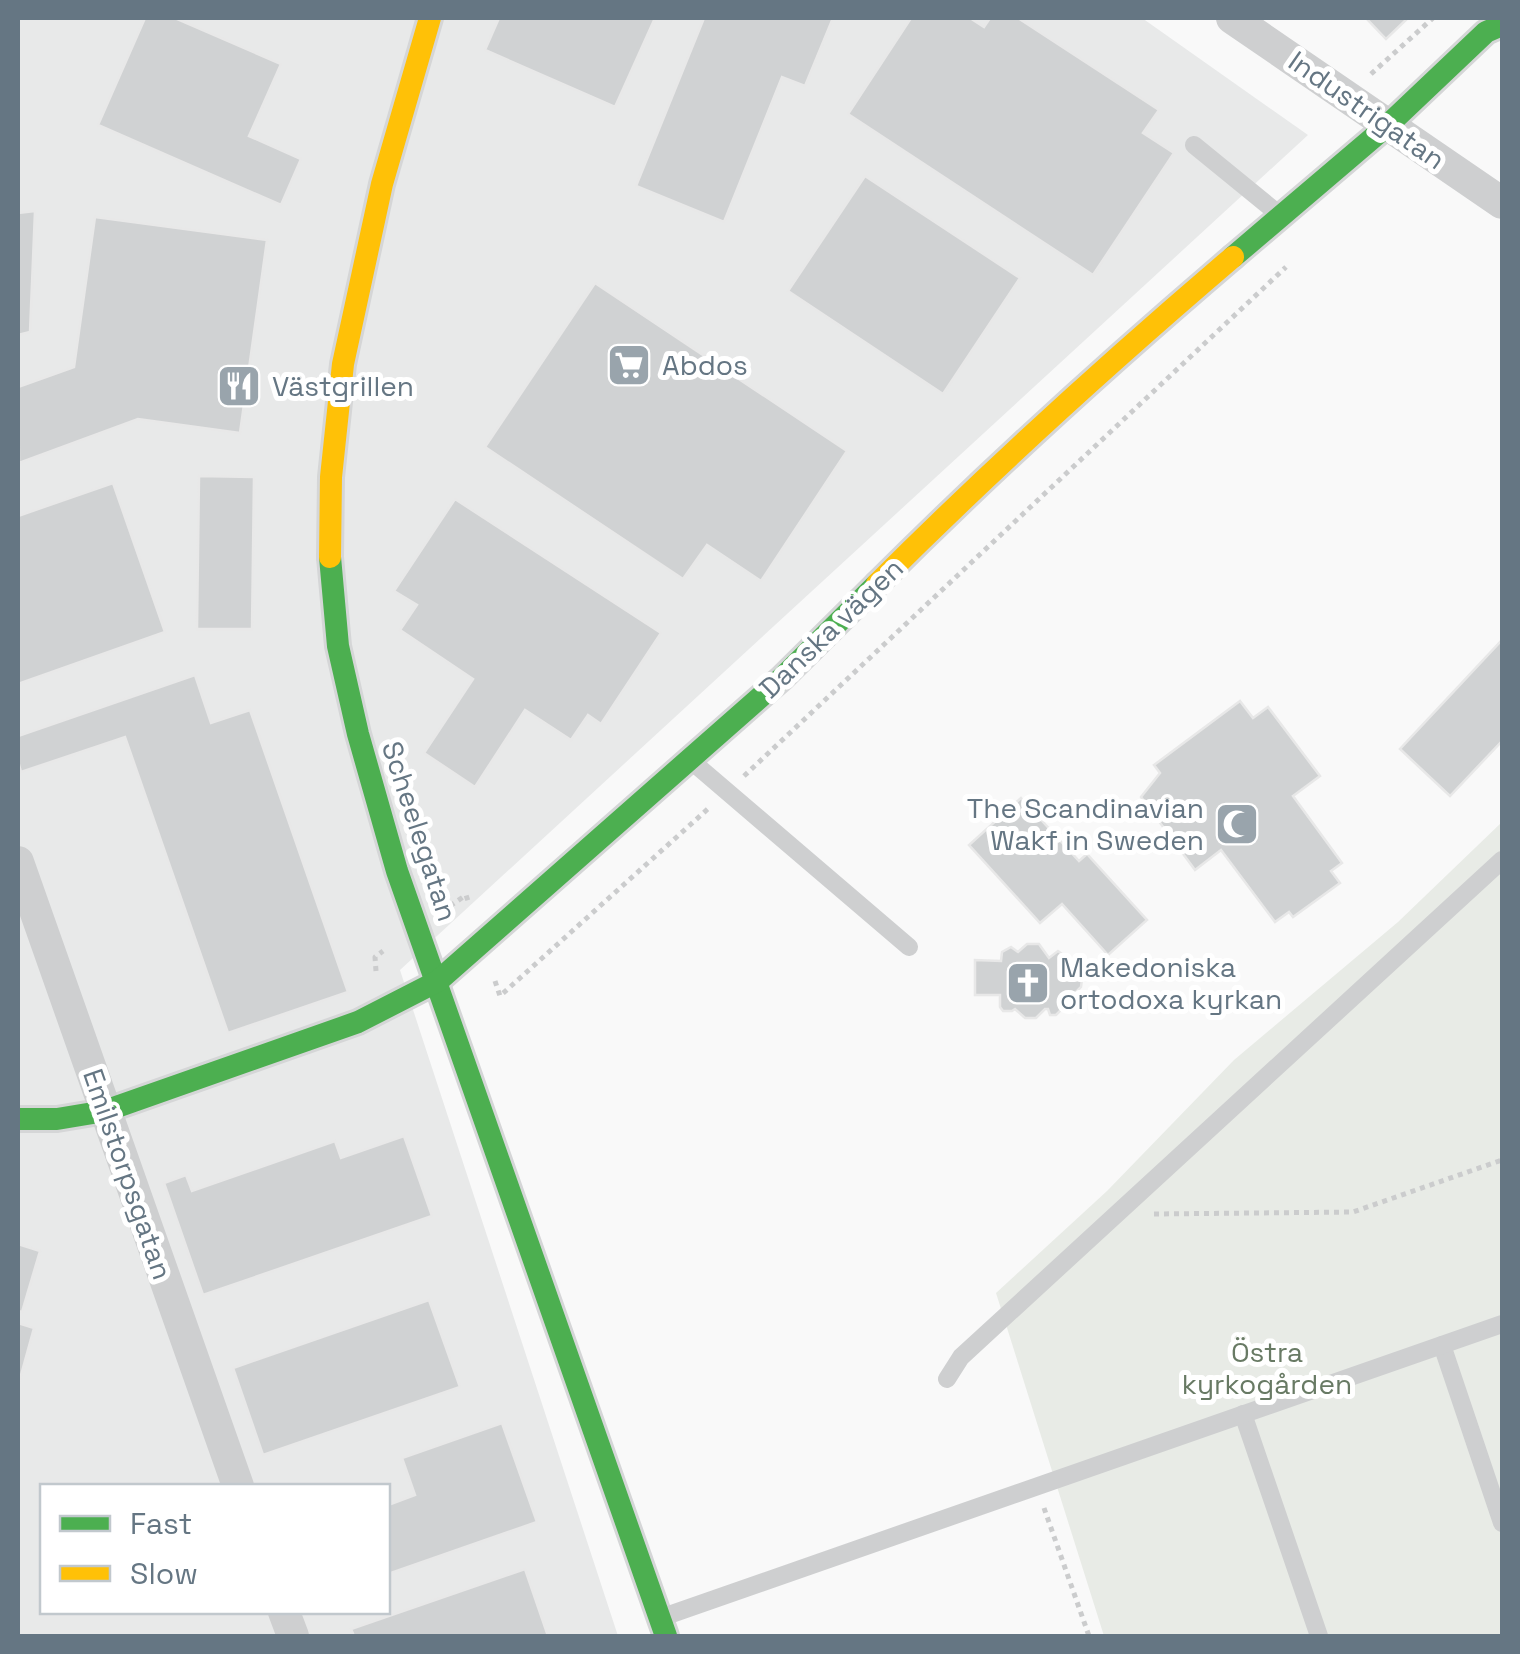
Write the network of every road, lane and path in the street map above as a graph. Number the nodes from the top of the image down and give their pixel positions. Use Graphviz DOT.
graph roads {
  1 [pos="430,18"];
  2 [pos="1232,18"];
  3 [pos="1432,18"];
  4 [pos="1493,25"];
  5 [pos="1347,96"];
  6 [pos="1388,124"];
  7 [pos="1194,145"];
  8 [pos="1502,204"];
  9 [pos="1281,216"];
  10 [pos="688,759"];
  11 [pos="1502,860"];
  12 [pos="18,862"];
  13 [pos="909,947"];
  14 [pos="438,980"];
  15 [pos="105,1111"];
  16 [pos="18,1118"];
  17 [pos="1502,1160"];
  18 [pos="1116,1214"];
  19 [pos="1502,1324"];
  20 [pos="1442,1346"];
  21 [pos="948,1379"];
  22 [pos="1243,1414"];
  23 [pos="237,1484"];
  24 [pos="1036,1486"];
  25 [pos="1502,1523"];
  26 [pos="664,1627"];
  27 [pos="1089,1636"];
  28 [pos="1319,1636"];
  1 -- 14 [label="street, Scheelegatan"];
  2 -- 5 [label="street, Industrigatan"];
  3 -- 5 [label="path"];
  4 -- 6 [label="street, Danska vägen"];
  5 -- 6 [label="street, Industrigatan"];
  6 -- 8 [label="street, Industrigatan"];
  6 -- 9 [label="street, Danska vägen"];
  7 -- 9 [label="lane"];
  9 -- 10 [label="street, Danska vägen"];
  10 -- 13 [label="lane"];
  10 -- 14 [label="street, Danska vägen"];
  11 -- 18 [label="lane"];
  12 -- 15 [label="street, Emilstorpsgatan"];
  14 -- 15 [label="street, Danska vägen"];
  14 -- 26 [label="street, Scheelegatan"];
  15 -- 16 [label="street, Danska vägen"];
  15 -- 23 [label="street, Emilstorpsgatan"];
  17 -- 18 [label="path"];
  18 -- 21 [label="lane"];
  19 -- 20 [label="lane"];
  20 -- 22 [label="lane"];
  20 -- 25 [label="lane"];
  22 -- 24 [label="lane"];
  22 -- 28 [label="lane"];
  24 -- 26 [label="lane"];
  24 -- 27 [label="path"];
}
